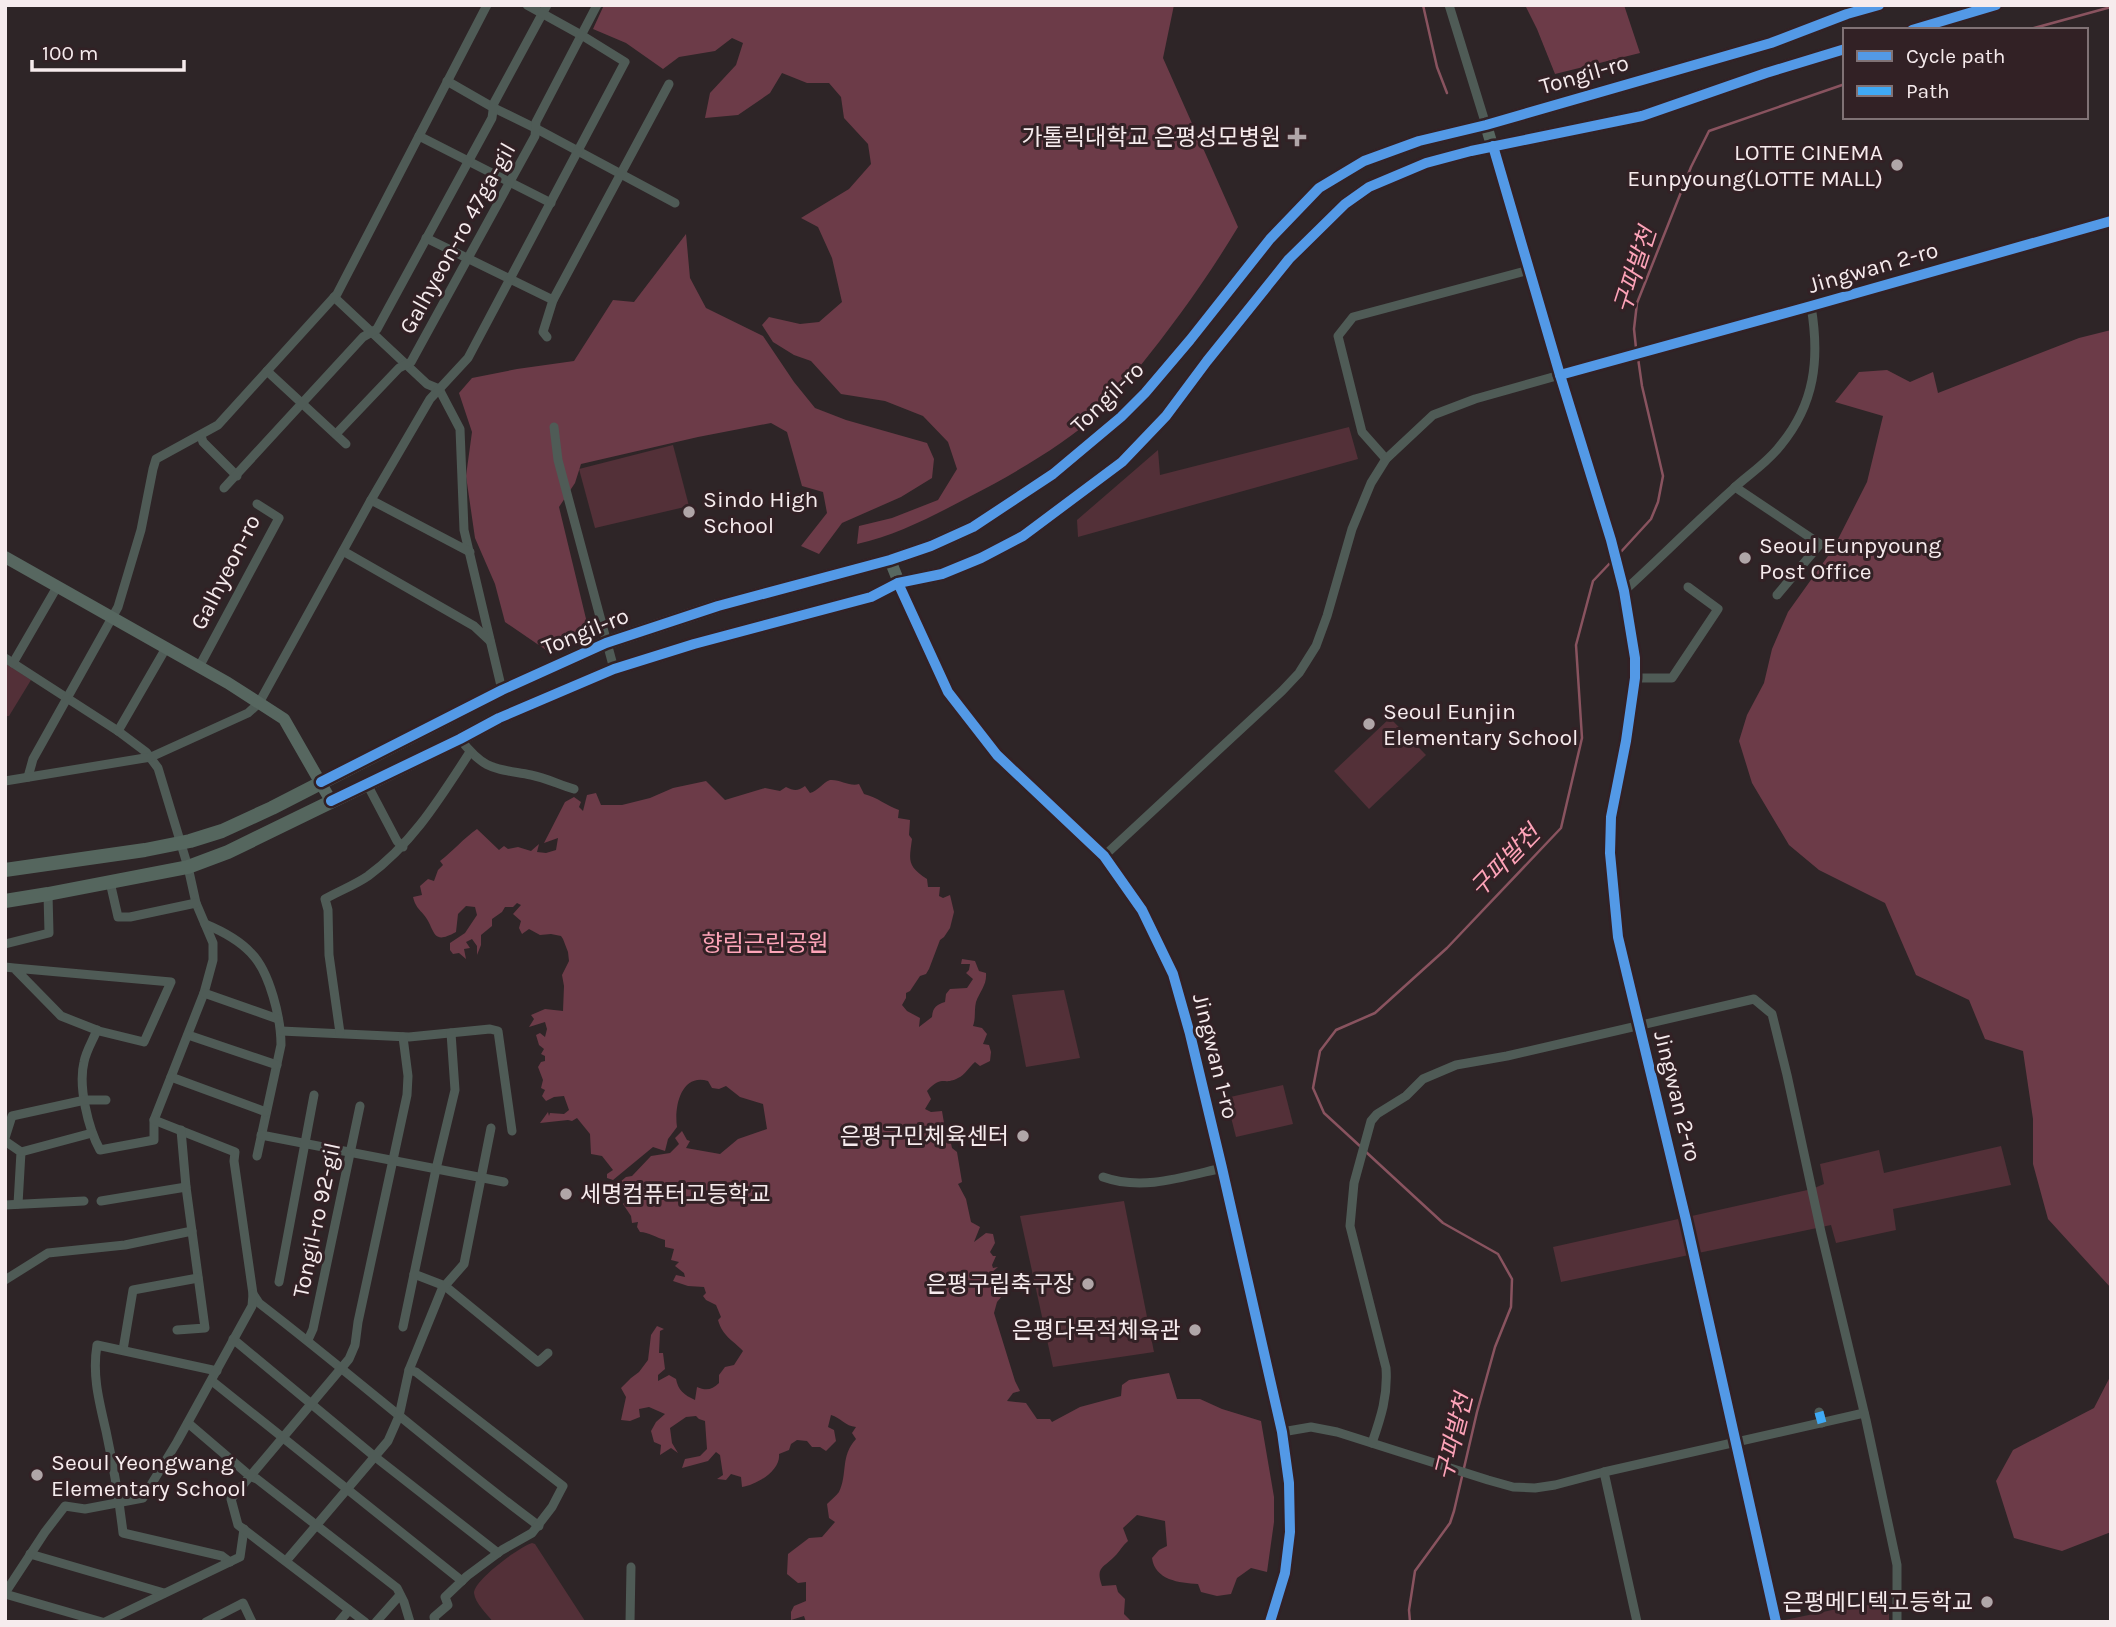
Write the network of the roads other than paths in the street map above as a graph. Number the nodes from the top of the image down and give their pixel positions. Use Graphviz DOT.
graph roads {
  1 [pos="487,5"];
  2 [pos="527,5"];
  3 [pos="597,5"];
  4 [pos="1450,5"];
  5 [pos="1879,5"];
  6 [pos="1996,5"];
  7 [pos="545,10"];
  8 [pos="1919,28"];
  9 [pos="583,36"];
  10 [pos="1843,50"];
  11 [pos="447,81"];
  12 [pos="669,84"];
  13 [pos="494,108"];
  14 [pos="1486,125"];
  15 [pos="536,128"];
  16 [pos="419,136"];
  17 [pos="1493,146"];
  18 [pos="578,152"];
  19 [pos="468,162"];
  20 [pos="622,176"];
  21 [pos="509,183"];
  22 [pos="551,203"];
  23 [pos="675,203"];
  24 [pos="2111,221"];
  25 [pos="426,238"];
  26 [pos="469,257"];
  27 [pos="1529,270"];
  28 [pos="511,279"];
  29 [pos="334,297"];
  30 [pos="553,300"];
  31 [pos="1811,306"];
  32 [pos="372,332"];
  33 [pos="547,337"];
  34 [pos="406,364"];
  35 [pos="267,371"];
  36 [pos="1560,375"];
  37 [pos="439,389"];
  38 [pos="303,403"];
  39 [pos="554,427"];
  40 [pos="336,434"];
  41 [pos="201,436"];
  42 [pos="346,444"];
  43 [pos="1387,460"];
  44 [pos="237,476"];
  45 [pos="1735,487"];
  46 [pos="224,488"];
  47 [pos="370,500"];
  48 [pos="257,504"];
  49 [pos="343,551"];
  50 [pos="470,552"];
  51 [pos="5,557"];
  52 [pos="890,560"];
  53 [pos="898,583"];
  54 [pos="57,587"];
  55 [pos="1688,587"];
  56 [pos="1624,591"];
  57 [pos="1777,595"];
  58 [pos="112,618"];
  59 [pos="491,642"];
  60 [pos="606,643"];
  61 [pos="166,649"];
  62 [pos="9,661"];
  63 [pos="200,667"];
  64 [pos="614,669"];
  65 [pos="1635,678"];
  66 [pos="502,690"];
  67 [pos="68,699"];
  68 [pos="259,703"];
  69 [pos="118,731"];
  70 [pos="460,739"];
  71 [pos="470,752"];
  72 [pos="151,757"];
  73 [pos="29,777"];
  74 [pos="5,780"];
  75 [pos="321,782"];
  76 [pos="367,783"];
  77 [pos="574,789"];
  78 [pos="331,801"];
  79 [pos="180,843"];
  80 [pos="403,846"];
  81 [pos="1104,856"];
  82 [pos="188,867"];
  83 [pos="5,870"];
  84 [pos="110,882"];
  85 [pos="48,894"];
  86 [pos="5,901"];
  87 [pos="196,903"];
  88 [pos="205,924"];
  89 [pos="5,944"];
  90 [pos="10,967"];
  91 [pos="204,993"];
  92 [pos="278,1019"];
  93 [pos="1639,1025"];
  94 [pos="97,1030"];
  95 [pos="281,1031"];
  96 [pos="340,1033"];
  97 [pos="451,1033"];
  98 [pos="188,1035"];
  99 [pos="403,1037"];
  100 [pos="277,1065"];
  101 [pos="171,1077"];
  102 [pos="314,1095"];
  103 [pos="85,1100"];
  104 [pos="106,1100"];
  105 [pos="360,1106"];
  106 [pos="266,1112"];
  107 [pos="154,1120"];
  108 [pos="491,1129"];
  109 [pos="181,1130"];
  110 [pos="512,1131"];
  111 [pos="92,1133"];
  112 [pos="261,1135"];
  113 [pos="5,1140"];
  114 [pos="306,1143"];
  115 [pos="21,1152"];
  116 [pos="350,1152"];
  117 [pos="257,1156"];
  118 [pos="392,1160"];
  119 [pos="1222,1168"];
  120 [pos="436,1169"];
  121 [pos="1103,1177"];
  122 [pos="481,1178"];
  123 [pos="504,1182"];
  124 [pos="186,1186"];
  125 [pos="84,1201"];
  126 [pos="101,1201"];
  127 [pos="18,1204"];
  128 [pos="5,1205"];
  129 [pos="192,1231"];
  130 [pos="414,1274"];
  131 [pos="198,1278"];
  132 [pos="5,1280"];
  133 [pos="279,1282"];
  134 [pos="445,1286"];
  135 [pos="253,1294"];
  136 [pos="403,1327"];
  137 [pos="177,1330"];
  138 [pos="233,1339"];
  139 [pos="308,1340"];
  140 [pos="123,1350"];
  141 [pos="548,1353"];
  142 [pos="342,1367"];
  143 [pos="409,1370"];
  144 [pos="217,1371"];
  145 [pos="212,1381"];
  146 [pos="312,1403"];
  147 [pos="1819,1412"];
  148 [pos="1864,1413"];
  149 [pos="399,1416"];
  150 [pos="188,1423"];
  151 [pos="1822,1423"];
  152 [pos="1282,1432"];
  153 [pos="283,1437"];
  154 [pos="1372,1443"];
  155 [pos="1735,1443"];
  156 [pos="374,1456"];
  157 [pos="1604,1472"];
  158 [pos="250,1476"];
  159 [pos="347,1489"];
  160 [pos="120,1502"];
  161 [pos="317,1525"];
  162 [pos="539,1526"];
  163 [pos="244,1529"];
  164 [pos="498,1553"];
  165 [pos="30,1554"];
  166 [pos="286,1561"];
  167 [pos="230,1562"];
  168 [pos="631,1567"];
  169 [pos="462,1581"];
  170 [pos="164,1593"];
  171 [pos="5,1594"];
  172 [pos="400,1595"];
  173 [pos="349,1610"];
  174 [pos="103,1622"];
  175 [pos="206,1622"];
  176 [pos="252,1622"];
  177 [pos="340,1622"];
  178 [pos="365,1622"];
  179 [pos="376,1622"];
  180 [pos="410,1622"];
  181 [pos="435,1622"];
  182 [pos="629,1622"];
  183 [pos="1270,1622"];
  184 [pos="1637,1622"];
  185 [pos="1776,1622"];
  186 [pos="1897,1622"];
  1 -- 11 [label="street"];
  2 -- 7 [label="street"];
  3 -- 9 [label="street, Galhyeon-ro 47ga-gil"];
  4 -- 14 [label="street"];
  5 -- 14 [label="main road, Tongil-ro"];
  6 -- 8 [label="main road"];
  7 -- 9 [label="street"];
  7 -- 13 [label="street"];
  9 -- 15 [label="street, Galhyeon-ro 47ga-gil"];
  9 -- 18 [label="street"];
  10 -- 17 [label="main road, Tongil-ro"];
  11 -- 13 [label="street"];
  11 -- 16 [label="street"];
  12 -- 20 [label="street"];
  13 -- 15 [label="street"];
  13 -- 19 [label="street"];
  14 -- 17 [label="street"];
  14 -- 52 [label="main road, Tongil-ro"];
  15 -- 18 [label="street"];
  15 -- 21 [label="street, Galhyeon-ro 47ga-gil"];
  16 -- 19 [label="street"];
  16 -- 29 [label="street"];
  17 -- 27 [label="street"];
  17 -- 53 [label="main road, Tongil-ro"];
  18 -- 20 [label="street"];
  18 -- 22 [label="street"];
  19 -- 21 [label="street"];
  19 -- 25 [label="street"];
  20 -- 23 [label="street"];
  20 -- 30 [label="street"];
  21 -- 22 [label="street"];
  21 -- 26 [label="street, Galhyeon-ro 47ga-gil"];
  22 -- 28 [label="street"];
  24 -- 31 [label="street, Jingwan 2-ro"];
  25 -- 26 [label="street"];
  25 -- 32 [label="street"];
  26 -- 28 [label="street"];
  26 -- 34 [label="street, Galhyeon-ro 47ga-gil"];
  27 -- 36 [label="street"];
  27 -- 43 [label="street"];
  28 -- 30 [label="street"];
  28 -- 37 [label="street"];
  29 -- 32 [label="street"];
  29 -- 35 [label="street"];
  30 -- 33 [label="street"];
  31 -- 36 [label="street, Jingwan 2-ro"];
  31 -- 45 [label="street, Jingwan 2-ro"];
  32 -- 34 [label="street"];
  32 -- 38 [label="street"];
  34 -- 37 [label="street"];
  34 -- 40 [label="street, Galhyeon-ro 47ga-gil"];
  35 -- 38 [label="street"];
  35 -- 41 [label="street"];
  36 -- 43 [label="street"];
  36 -- 56 [label="street, Jingwan 2-ro"];
  37 -- 47 [label="street"];
  37 -- 50 [label="street"];
  38 -- 40 [label="street"];
  38 -- 44 [label="street"];
  39 -- 60 [label="street"];
  40 -- 42 [label="street"];
  41 -- 44 [label="street"];
  41 -- 58 [label="street"];
  43 -- 81 [label="street"];
  44 -- 46 [label="street"];
  45 -- 56 [label="street, Jingwan 2-ro"];
  45 -- 57 [label="street"];
  47 -- 49 [label="street"];
  47 -- 50 [label="street"];
  48 -- 63 [label="street, Galhyeon-ro"];
  49 -- 59 [label="street"];
  49 -- 68 [label="street"];
  50 -- 59 [label="street"];
  51 -- 54 [label="street, Galhyeon-ro"];
  52 -- 53 [label="street, Jingwan 1-ro"];
  52 -- 60 [label="main road, Tongil-ro"];
  53 -- 64 [label="main road, Tongil-ro"];
  53 -- 81 [label="street, Jingwan 1-ro"];
  54 -- 58 [label="street, Galhyeon-ro"];
  54 -- 62 [label="street"];
  55 -- 65 [label="street"];
  56 -- 65 [label="street, Jingwan 2-ro"];
  58 -- 61 [label="street, Galhyeon-ro"];
  58 -- 67 [label="street"];
  59 -- 66 [label="street"];
  60 -- 64 [label="street"];
  60 -- 66 [label="main road, Tongil-ro"];
  61 -- 63 [label="street, Galhyeon-ro"];
  61 -- 69 [label="street, Galhyeon-ro"];
  62 -- 67 [label="street"];
  63 -- 68 [label="street, Galhyeon-ro"];
  64 -- 70 [label="main road, Tongil-ro"];
  65 -- 93 [label="street, Jingwan 2-ro"];
  66 -- 75 [label="main road, Tongil-ro"];
  67 -- 69 [label="street"];
  67 -- 73 [label="street"];
  68 -- 72 [label="street"];
  68 -- 75 [label="street, Galhyeon-ro"];
  69 -- 72 [label="street"];
  70 -- 71 [label="street"];
  70 -- 76 [label="main road, Tongil-ro"];
  71 -- 77 [label="street"];
  71 -- 80 [label="street"];
  72 -- 73 [label="street"];
  72 -- 79 [label="street"];
  73 -- 74 [label="street"];
  75 -- 78 [label="street, Galhyeon-ro"];
  75 -- 79 [label="main road, Tongil-ro"];
  76 -- 78 [label="main road, Tongil-ro"];
  76 -- 80 [label="street"];
  78 -- 82 [label="main road, Tongil-ro"];
  79 -- 82 [label="street"];
  79 -- 83 [label="main road, Tongil-ro"];
  80 -- 96 [label="street"];
  81 -- 119 [label="street, Jingwan 1-ro"];
  82 -- 84 [label="main road, Tongil-ro"];
  82 -- 87 [label="street"];
  84 -- 85 [label="main road, Tongil-ro"];
  84 -- 87 [label="street"];
  85 -- 86 [label="main road, Tongil-ro"];
  85 -- 89 [label="street"];
  87 -- 88 [label="street"];
  88 -- 91 [label="street"];
  88 -- 92 [label="street"];
  90 -- 94 [label="street"];
  90 -- 94 [label="street"];
  91 -- 92 [label="street"];
  91 -- 98 [label="street"];
  92 -- 95 [label="street"];
  93 -- 148 [label="street, Jingwan 2-ro"];
  93 -- 154 [label="street"];
  93 -- 155 [label="street, Jingwan 2-ro"];
  94 -- 103 [label="street"];
  95 -- 96 [label="street"];
  95 -- 100 [label="street"];
  96 -- 99 [label="street"];
  97 -- 99 [label="street"];
  97 -- 110 [label="street"];
  97 -- 120 [label="street"];
  98 -- 100 [label="street"];
  98 -- 101 [label="street"];
  99 -- 118 [label="street"];
  100 -- 106 [label="street"];
  101 -- 106 [label="street"];
  101 -- 107 [label="street"];
  102 -- 114 [label="street"];
  103 -- 104 [label="street"];
  103 -- 111 [label="street"];
  103 -- 113 [label="street"];
  105 -- 116 [label="street, Tongil-ro 92-gil"];
  106 -- 112 [label="street"];
  107 -- 109 [label="street, Tongil-ro 92-gil"];
  107 -- 111 [label="street"];
  108 -- 122 [label="street"];
  109 -- 124 [label="street"];
  109 -- 135 [label="street, Tongil-ro 92-gil"];
  111 -- 115 [label="street"];
  112 -- 114 [label="street"];
  112 -- 117 [label="street"];
  113 -- 115 [label="street"];
  114 -- 116 [label="street"];
  114 -- 133 [label="street"];
  115 -- 127 [label="street"];
  116 -- 118 [label="street"];
  116 -- 139 [label="street, Tongil-ro 92-gil"];
  118 -- 120 [label="street"];
  118 -- 142 [label="street"];
  119 -- 121 [label="street"];
  119 -- 152 [label="street, Jingwan 1-ro"];
  120 -- 122 [label="street"];
  120 -- 130 [label="street"];
  122 -- 123 [label="street"];
  122 -- 134 [label="street"];
  124 -- 126 [label="street"];
  124 -- 129 [label="street"];
  125 -- 127 [label="street"];
  127 -- 128 [label="street"];
  129 -- 131 [label="street"];
  129 -- 132 [label="street"];
  130 -- 134 [label="street"];
  130 -- 136 [label="street"];
  131 -- 137 [label="street"];
  131 -- 140 [label="street"];
  134 -- 141 [label="street"];
  134 -- 143 [label="street"];
  135 -- 138 [label="street"];
  135 -- 139 [label="street, Tongil-ro 92-gil"];
  138 -- 144 [label="street"];
  138 -- 146 [label="street"];
  139 -- 142 [label="street, Tongil-ro 92-gil"];
  140 -- 144 [label="street"];
  140 -- 160 [label="street"];
  142 -- 146 [label="street"];
  142 -- 149 [label="street, Tongil-ro 92-gil"];
  143 -- 149 [label="street"];
  143 -- 162 [label="street"];
  144 -- 145 [label="street"];
  145 -- 150 [label="street"];
  145 -- 153 [label="street"];
  146 -- 153 [label="street"];
  146 -- 156 [label="street"];
  147 -- 151 [label="street"];
  148 -- 151 [label="street"];
  148 -- 186 [label="street, Jingwan 2-ro"];
  149 -- 156 [label="street"];
  149 -- 162 [label="street, Tongil-ro 92-gil"];
  150 -- 158 [label="street"];
  150 -- 160 [label="street"];
  151 -- 155 [label="street"];
  152 -- 154 [label="street"];
  152 -- 183 [label="street, Jingwan 1-ro"];
  153 -- 158 [label="street"];
  153 -- 159 [label="street"];
  154 -- 157 [label="street"];
  155 -- 157 [label="street"];
  155 -- 185 [label="street, Jingwan 2-ro"];
  156 -- 159 [label="street"];
  156 -- 164 [label="street"];
  157 -- 184 [label="street"];
  158 -- 161 [label="street"];
  158 -- 163 [label="street"];
  159 -- 161 [label="street"];
  159 -- 169 [label="street"];
  160 -- 165 [label="street"];
  160 -- 167 [label="street"];
  161 -- 166 [label="street"];
  161 -- 172 [label="street"];
  162 -- 164 [label="street"];
  163 -- 166 [label="street"];
  163 -- 167 [label="street"];
  164 -- 169 [label="street"];
  165 -- 170 [label="street"];
  165 -- 171 [label="street"];
  166 -- 173 [label="street"];
  167 -- 170 [label="street"];
  168 -- 182 [label="street"];
  169 -- 181 [label="street"];
  170 -- 174 [label="street"];
  171 -- 174 [label="street"];
  172 -- 179 [label="street"];
  172 -- 180 [label="street"];
  173 -- 177 [label="street"];
  173 -- 178 [label="street"];
  175 -- 176 [label="street"];
}
